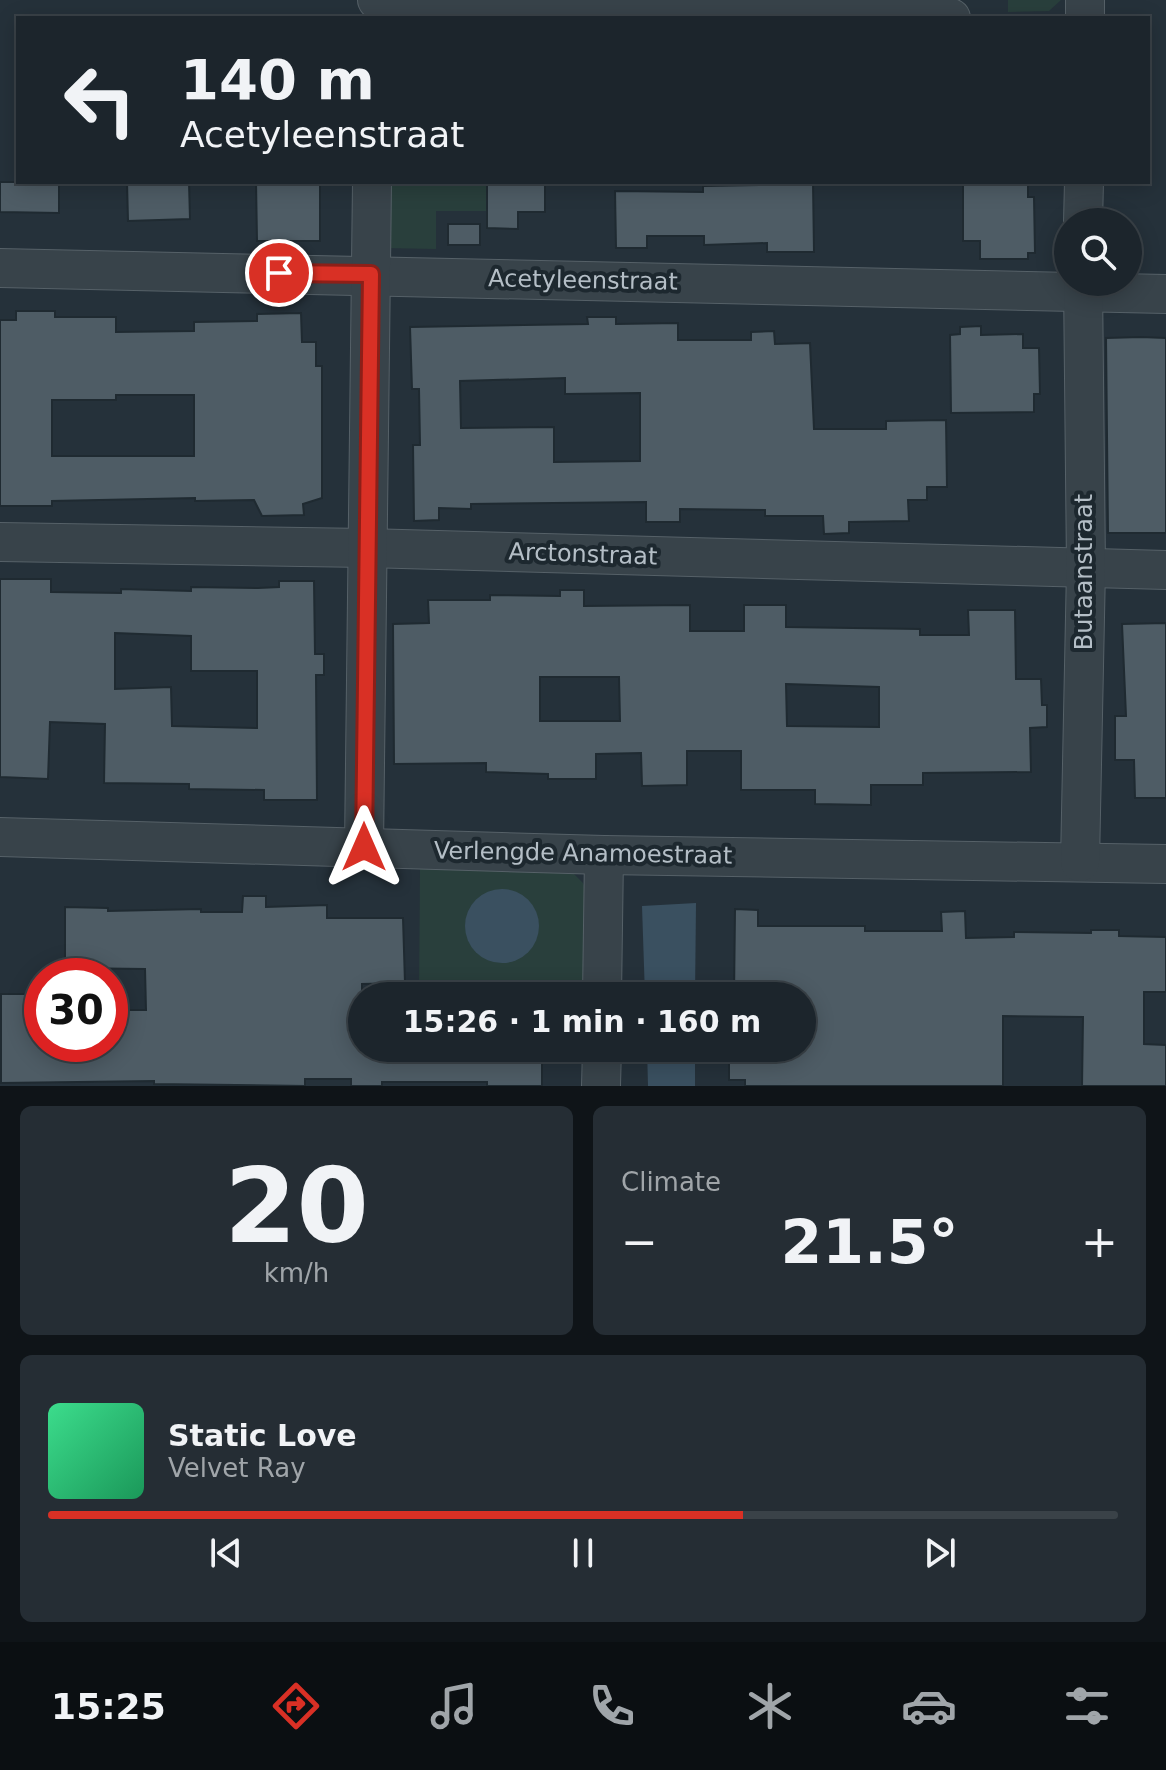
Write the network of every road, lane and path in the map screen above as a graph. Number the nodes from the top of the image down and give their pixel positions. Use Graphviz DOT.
graph roads {
  1 [pos="375,0"];
  2 [pos="887,16"];
  3 [pos="372,184"];
  4 [pos="1084,184"];
  5 [pos="1083,208"];
  6 [pos="0,268"];
  7 [pos="371,274"];
  8 [pos="1054,286"];
  9 [pos="1142,292"];
  10 [pos="1166,294"];
  11 [pos="1083,296"];
  12 [pos="0,542"];
  13 [pos="366,548"];
  14 [pos="1086,568"];
  15 [pos="1166,570"];
  16 [pos="0,837"];
  17 [pos="364,847"];
  18 [pos="604,855"];
  19 [pos="1080,862"];
  20 [pos="1166,864"];
  21 [pos="602,982"];
  22 [pos="602,1062"];
  23 [pos="601,1086"];
  1 -- 2 [label="street"];
  3 -- 7 [label="street"];
  4 -- 5 [label="street"];
  6 -- 7 [label="street, Acetyleenstraat"];
  7 -- 8 [label="street, Acetyleenstraat"];
  7 -- 13 [label="street"];
  9 -- 10 [label="street, Acetyleenstraat"];
  11 -- 14 [label="street, Butaanstraat"];
  12 -- 13 [label="street, Arctonstraat"];
  13 -- 14 [label="street, Arctonstraat"];
  13 -- 17 [label="street"];
  14 -- 15 [label="street, Arctonstraat"];
  14 -- 19 [label="street, Butaanstraat"];
  16 -- 17 [label="street, Verlengde Anamoestraat"];
  17 -- 18 [label="street, Verlengde Anamoestraat"];
  18 -- 19 [label="street, Verlengde Anamoestraat"];
  18 -- 21 [label="street"];
  19 -- 20 [label="street, Verlengde Anamoestraat"];
  22 -- 23 [label="street"];
}
